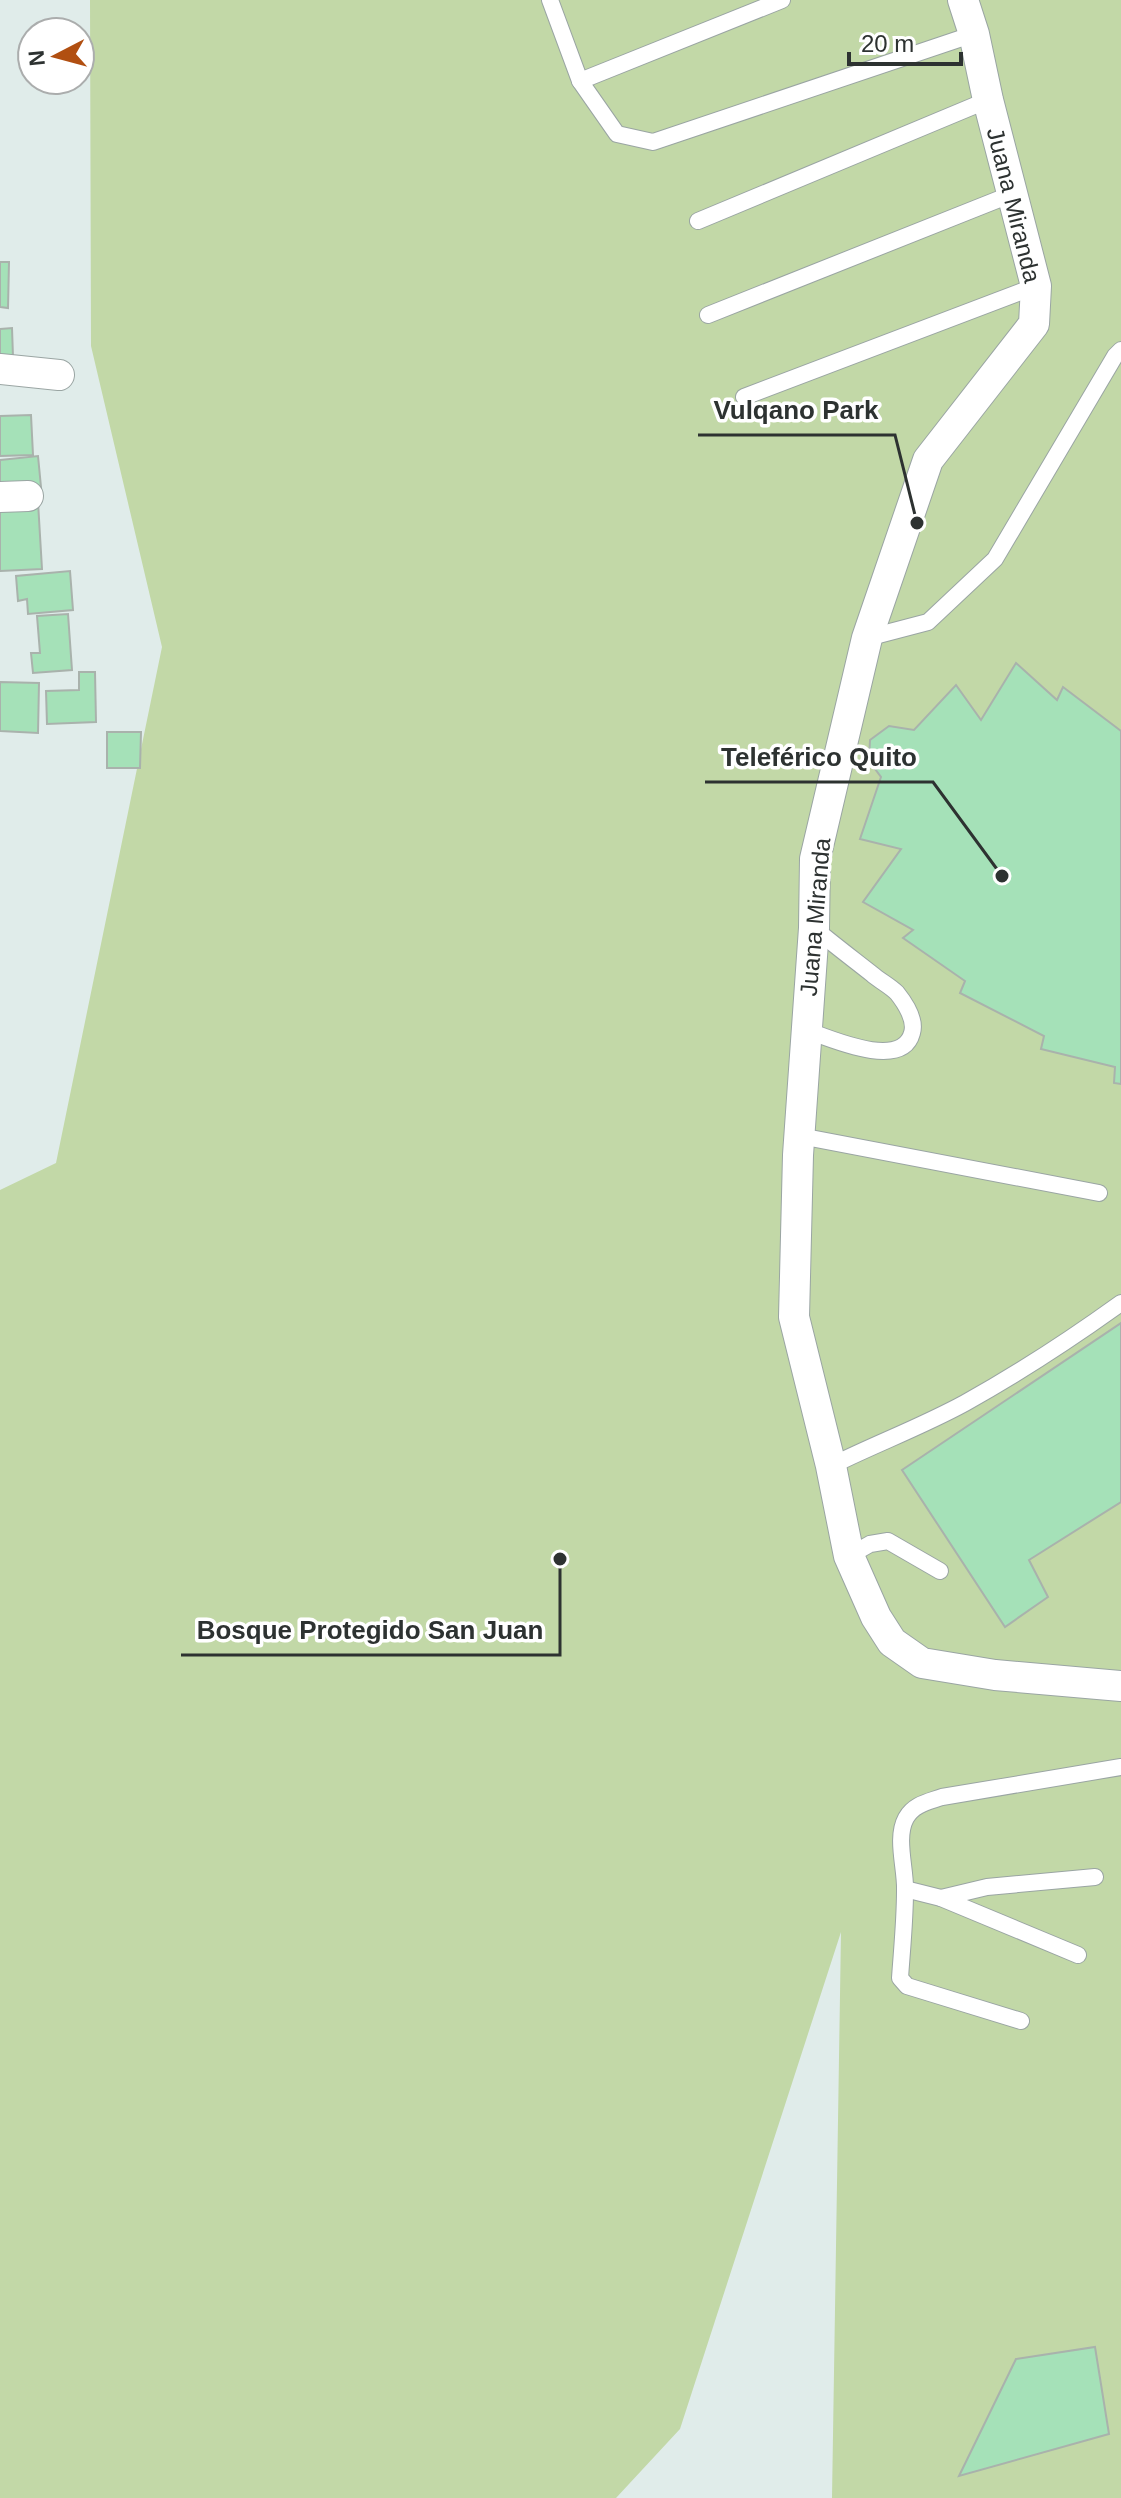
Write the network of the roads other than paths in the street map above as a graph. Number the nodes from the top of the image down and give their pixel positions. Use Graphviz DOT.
graph roads {
  1 [pos="550,0"];
  2 [pos="782,0"];
  3 [pos="963,0"];
  4 [pos="974,34"];
  5 [pos="580,81"];
  6 [pos="988,100"];
  7 [pos="1012,194"];
  8 [pos="698,221"];
  9 [pos="1036,286"];
  10 [pos="708,315"];
  11 [pos="1121,350"];
  12 [pos="0,369"];
  13 [pos="59,375"];
  14 [pos="744,397"];
  15 [pos="867,638"];
  16 [pos="814,928"];
  17 [pos="806,1030"];
  18 [pos="800,1136"];
  19 [pos="1099,1193"];
  20 [pos="1121,1303"];
  21 [pos="831,1466"];
  22 [pos="849,1556"];
  23 [pos="940,1571"];
  24 [pos="1121,1686"];
  25 [pos="1121,1767"];
  26 [pos="1095,1877"];
  27 [pos="905,1889"];
  28 [pos="941,1898"];
  29 [pos="1078,1955"];
  30 [pos="1021,2021"];
  1 -- 5 [label="lane"];
  2 -- 5 [label="lane"];
  3 -- 4 [label="street, Juana Miranda"];
  4 -- 5 [label="lane"];
  4 -- 6 [label="street, Juana Miranda"];
  6 -- 7 [label="street, Juana Miranda"];
  6 -- 8 [label="lane"];
  7 -- 9 [label="street, Juana Miranda"];
  7 -- 10 [label="lane"];
  9 -- 14 [label="lane"];
  9 -- 15 [label="street, Juana Miranda"];
  11 -- 15 [label="lane"];
  12 -- 13 [label="street"];
  15 -- 16 [label="street, Juana Miranda"];
  16 -- 17 [label="street, Juana Miranda"];
  16 -- 17 [label="lane"];
  17 -- 18 [label="street, Juana Miranda"];
  18 -- 19 [label="lane"];
  18 -- 21 [label="street, Juana Miranda"];
  20 -- 21 [label="lane"];
  21 -- 22 [label="street, Juana Miranda"];
  22 -- 23 [label="lane"];
  22 -- 24 [label="street, Juana Miranda"];
  25 -- 27 [label="lane"];
  26 -- 28 [label="lane"];
  27 -- 28 [label="lane"];
  27 -- 30 [label="lane"];
  28 -- 29 [label="lane"];
}
